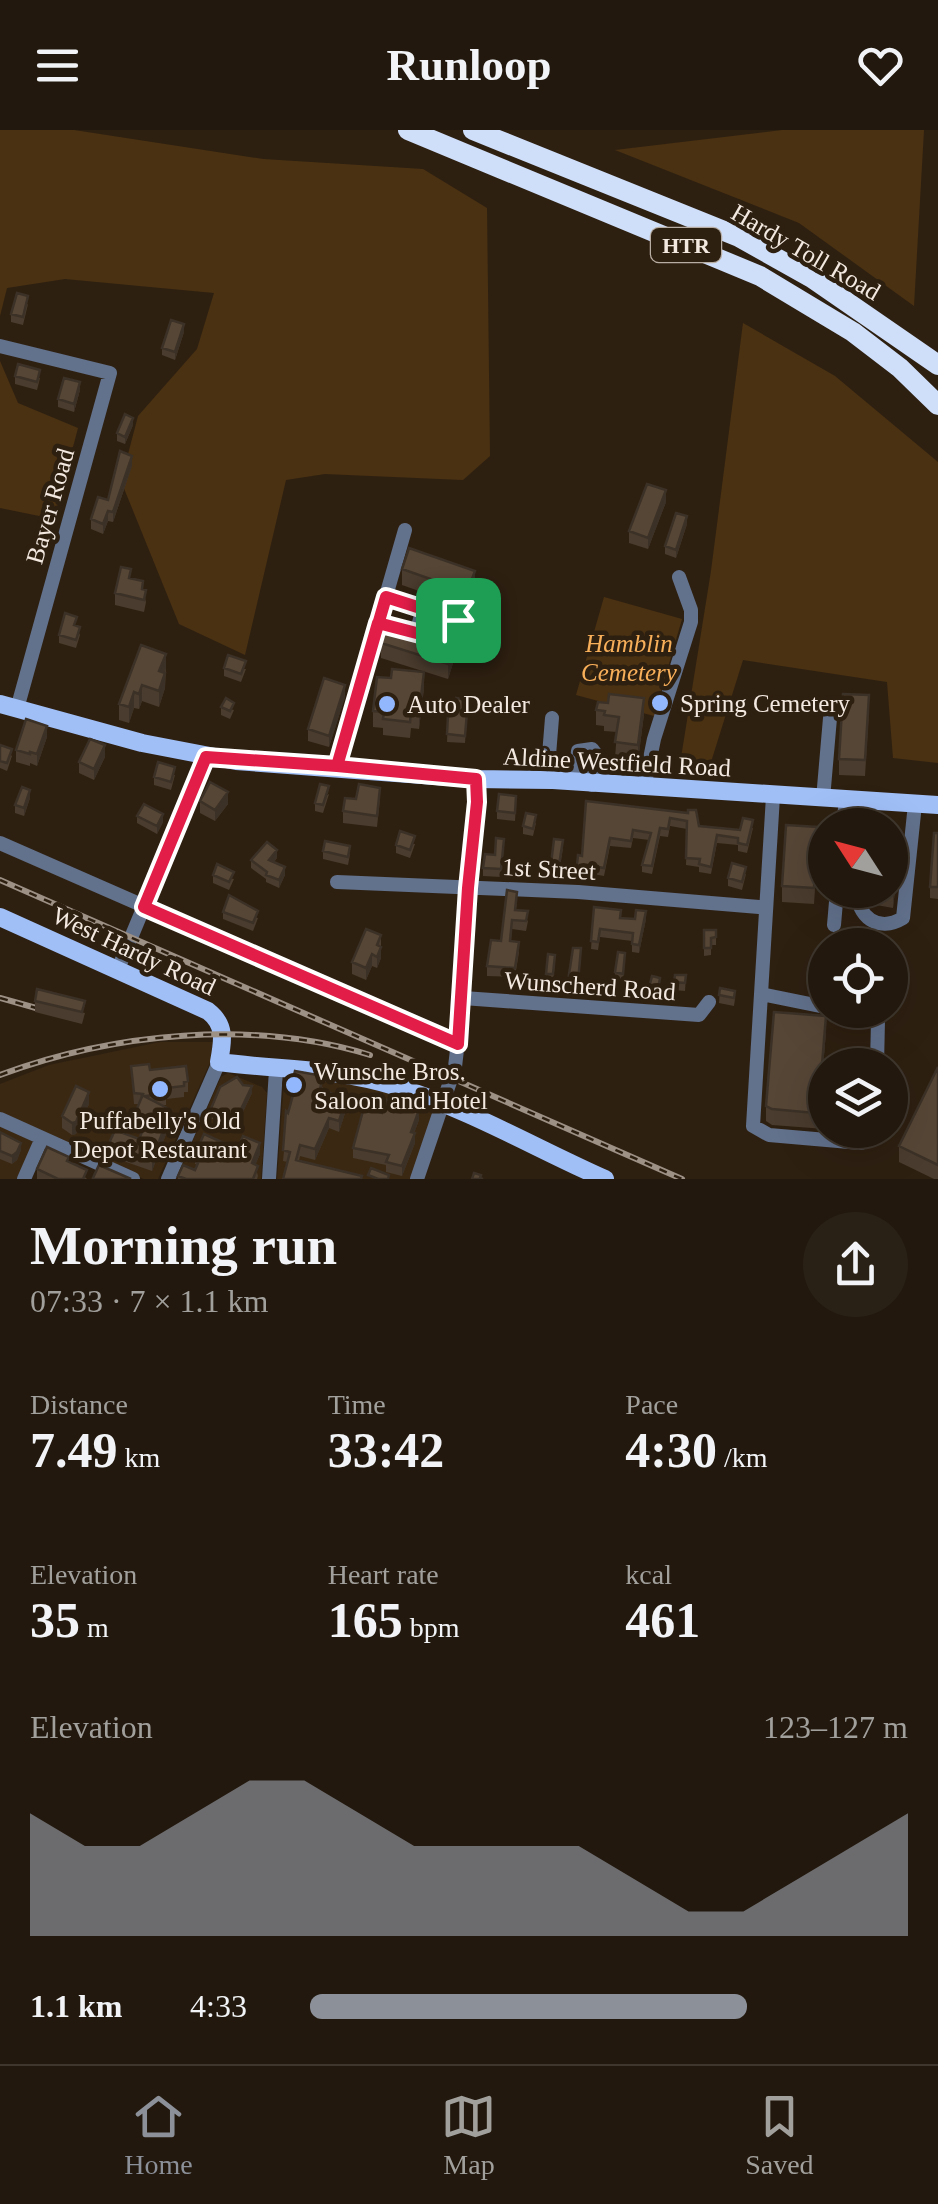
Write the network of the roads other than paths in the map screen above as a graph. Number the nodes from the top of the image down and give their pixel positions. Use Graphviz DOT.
graph roads {
  1 [pos="408,130"];
  2 [pos="473,130"];
  3 [pos="0,346"];
  4 [pos="938,365"];
  5 [pos="938,404"];
  6 [pos="406,530"];
  7 [pos="679,578"];
  8 [pos="386,597"];
  9 [pos="424,609"];
  10 [pos="378,623"];
  11 [pos="416,633"];
  12 [pos="8,706"];
  13 [pos="552,718"];
  14 [pos="830,718"];
  15 [pos="206,757"];
  16 [pos="337,766"];
  17 [pos="476,779"];
  18 [pos="547,780"];
  19 [pos="644,788"];
  20 [pos="773,796"];
  21 [pos="823,799"];
  22 [pos="846,800"];
  23 [pos="915,804"];
  24 [pos="938,805"];
  25 [pos="845,808"];
  26 [pos="908,836"];
  27 [pos="911,836"];
  28 [pos="0,844"];
  29 [pos="337,882"];
  30 [pos="908,885"];
  31 [pos="468,888"];
  32 [pos="144,907"];
  33 [pos="759,907"];
  34 [pos="835,908"];
  35 [pos="859,908"];
  36 [pos="904,908"];
  37 [pos="0,917"];
  38 [pos="834,925"];
  39 [pos="118,970"];
  40 [pos="761,994"];
  41 [pos="463,998"];
  42 [pos="709,1002"];
  43 [pos="808,1004"];
  44 [pos="458,1044"];
  45 [pos="219,1062"];
  46 [pos="276,1070"];
  47 [pos="442,1104"];
  48 [pos="0,1120"];
  49 [pos="42,1138"];
  50 [pos="808,1138"];
  51 [pos="594,1177"];
  52 [pos="24,1179"];
  53 [pos="133,1179"];
  54 [pos="168,1179"];
  55 [pos="269,1179"];
  56 [pos="417,1179"];
  1 -- 5 [label="highway, Hardy Toll Road / HTR"];
  2 -- 4 [label="highway, Hardy Toll Road / HTR"];
  3 -- 12 [label="street, Bayer Road"];
  6 -- 8 [label="street"];
  7 -- 19 [label="street"];
  8 -- 9 [label="street"];
  8 -- 10 [label="street"];
  9 -- 11 [label="street"];
  9 -- 11 [label="street"];
  10 -- 11 [label="street"];
  10 -- 16 [label="street"];
  12 -- 15 [label="main road, Aldine Westfield Road"];
  13 -- 18 [label="street"];
  14 -- 21 [label="street"];
  15 -- 16 [label="main road, Aldine Westfield Road"];
  15 -- 32 [label="street"];
  16 -- 17 [label="main road, Aldine Westfield Road"];
  17 -- 18 [label="main road, Aldine Westfield Road"];
  17 -- 31 [label="street"];
  18 -- 19 [label="main road, Aldine Westfield Road"];
  19 -- 20 [label="main road, Aldine Westfield Road"];
  20 -- 21 [label="main road, Aldine Westfield Road"];
  20 -- 40 [label="street"];
  21 -- 22 [label="main road, Aldine Westfield Road"];
  22 -- 23 [label="main road, Aldine Westfield Road"];
  22 -- 25 [label="street"];
  23 -- 24 [label="main road, Aldine Westfield Road"];
  23 -- 27 [label="street"];
  26 -- 27 [label="street"];
  27 -- 30 [label="street"];
  28 -- 32 [label="street"];
  29 -- 31 [label="street, 1st Street"];
  31 -- 33 [label="street, 1st Street"];
  31 -- 41 [label="street"];
  32 -- 39 [label="street"];
  32 -- 44 [label="street"];
  34 -- 38 [label="street"];
  35 -- 36 [label="street"];
  37 -- 39 [label="main road, West Hardy Road"];
  39 -- 45 [label="main road, West Hardy Road"];
  40 -- 43 [label="street"];
  40 -- 50 [label="street"];
  41 -- 42 [label="street, Wunscherd Road"];
  41 -- 44 [label="street"];
  44 -- 47 [label="street"];
  45 -- 46 [label="main road"];
  45 -- 54 [label="street"];
  46 -- 47 [label="main road"];
  46 -- 55 [label="street"];
  47 -- 51 [label="main road"];
  47 -- 56 [label="street"];
  48 -- 49 [label="street"];
  49 -- 52 [label="street"];
  49 -- 53 [label="street"];
}
